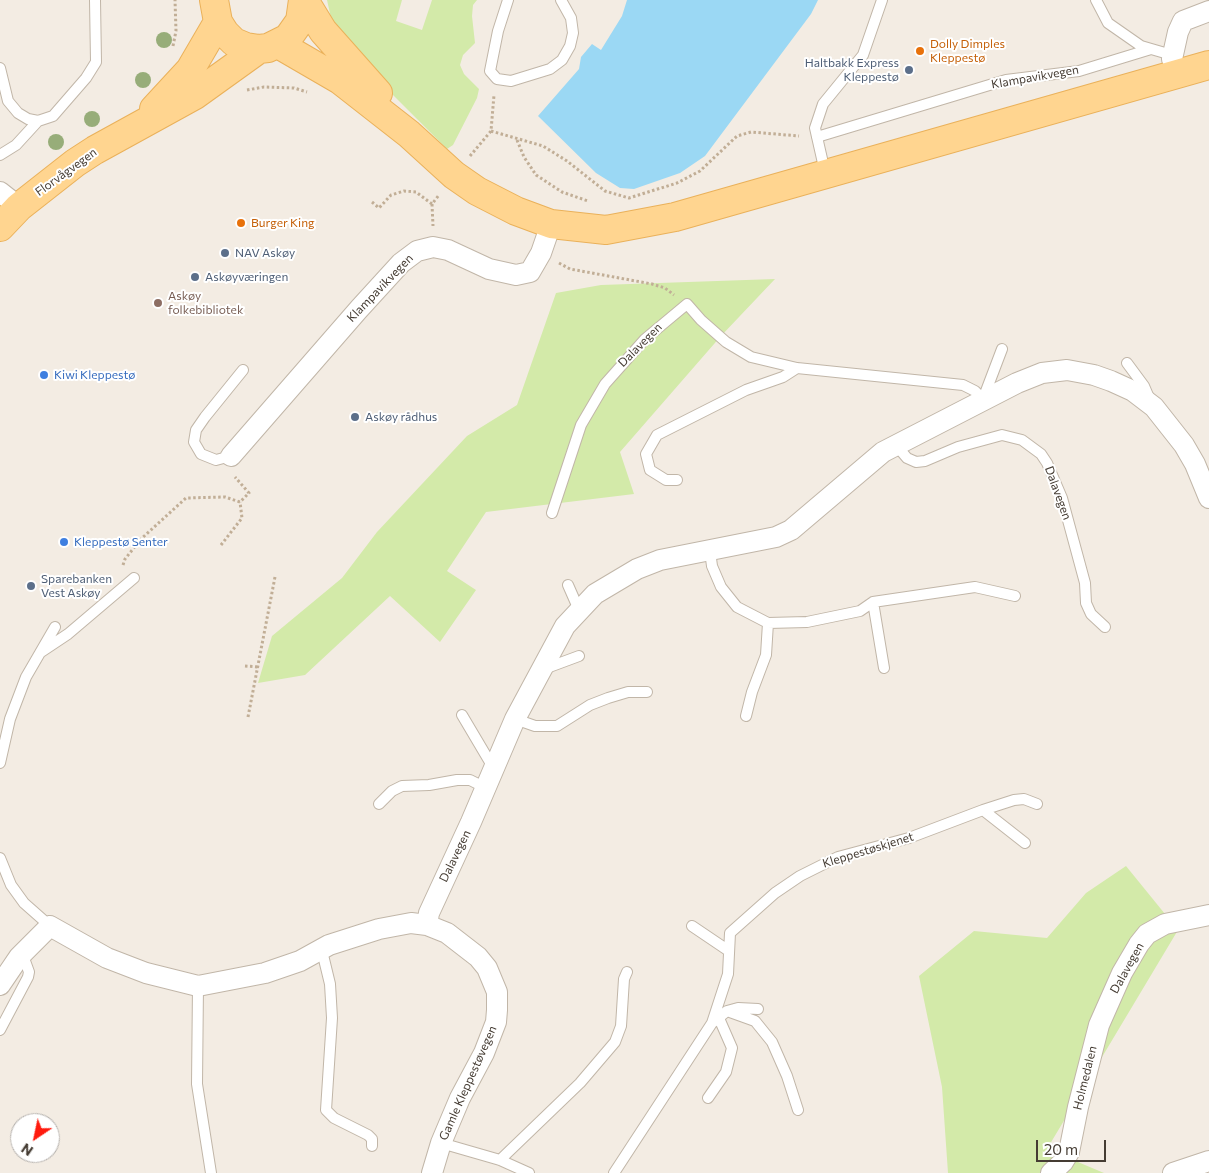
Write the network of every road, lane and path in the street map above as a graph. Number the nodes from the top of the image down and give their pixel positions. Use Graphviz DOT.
graph roads {
  1 [pos="95,0"];
  2 [pos="175,0"];
  3 [pos="303,0"];
  4 [pos="508,0"];
  5 [pos="561,0"];
  6 [pos="882,0"];
  7 [pos="1096,0"];
  8 [pos="214,8"];
  9 [pos="1209,11"];
  10 [pos="268,46"];
  11 [pos="172,48"];
  12 [pos="1151,49"];
  13 [pos="1209,65"];
  14 [pos="1175,66"];
  15 [pos="0,68"];
  16 [pos="497,80"];
  17 [pos="239,92"];
  18 [pos="312,94"];
  19 [pos="38,120"];
  20 [pos="139,125"];
  21 [pos="491,131"];
  22 [pos="409,134"];
  23 [pos="817,137"];
  24 [pos="517,139"];
  25 [pos="0,155"];
  26 [pos="468,158"];
  27 [pos="826,176"];
  28 [pos="432,190"];
  29 [pos="439,196"];
  30 [pos="9,199"];
  31 [pos="446,200"];
  32 [pos="372,202"];
  33 [pos="593,203"];
  34 [pos="551,224"];
  35 [pos="0,227"];
  36 [pos="560,263"];
  37 [pos="687,304"];
  38 [pos="1002,349"];
  39 [pos="1127,363"];
  40 [pos="796,368"];
  41 [pos="243,370"];
  42 [pos="983,399"];
  43 [pos="1154,408"];
  44 [pos="896,445"];
  45 [pos="225,458"];
  46 [pos="677,480"];
  47 [pos="1209,498"];
  48 [pos="240,502"];
  49 [pos="552,514"];
  50 [pos="220,545"];
  51 [pos="710,551"];
  52 [pos="275,577"];
  53 [pos="134,578"];
  54 [pos="568,585"];
  55 [pos="1015,596"];
  56 [pos="873,602"];
  57 [pos="579,610"];
  58 [pos="768,623"];
  59 [pos="1105,626"];
  60 [pos="55,627"];
  61 [pos="38,654"];
  62 [pos="579,656"];
  63 [pos="245,666"];
  64 [pos="260,667"];
  65 [pos="884,668"];
  66 [pos="541,670"];
  67 [pos="647,692"];
  68 [pos="462,715"];
  69 [pos="746,716"];
  70 [pos="248,717"];
  71 [pos="515,719"];
  72 [pos="0,763"];
  73 [pos="490,779"];
  74 [pos="379,804"];
  75 [pos="1037,804"];
  76 [pos="983,810"];
  77 [pos="1025,843"];
  78 [pos="0,858"];
  79 [pos="1209,915"];
  80 [pos="427,925"];
  81 [pos="50,926"];
  82 [pos="692,926"];
  83 [pos="322,950"];
  84 [pos="729,951"];
  85 [pos="19,957"];
  86 [pos="626,972"];
  87 [pos="0,985"];
  88 [pos="198,986"];
  89 [pos="1106,1008"];
  90 [pos="758,1009"];
  91 [pos="719,1017"];
  92 [pos="0,1030"];
  93 [pos="708,1098"];
  94 [pos="798,1110"];
  95 [pos="441,1143"];
  96 [pos="372,1146"];
  97 [pos="500,1160"];
  98 [pos="1209,1161"];
  99 [pos="211,1173"];
  100 [pos="432,1173"];
  101 [pos="529,1173"];
  102 [pos="614,1173"];
  103 [pos="1051,1173"];
  104 [pos="1172,1173"];
  1 -- 19 [label="lane"];
  2 -- 11 [label="path"];
  3 -- 10 [label="main road, Florvågvegen"];
  3 -- 22 [label="main road"];
  4 -- 16 [label="lane"];
  5 -- 16 [label="lane"];
  6 -- 23 [label="lane"];
  7 -- 12 [label="lane"];
  8 -- 10 [label="main road"];
  8 -- 20 [label="main road, Florvågvegen"];
  9 -- 14 [label="street"];
  10 -- 20 [label="main road, Florvågvegen"];
  10 -- 22 [label="main road"];
  12 -- 14 [label="lane"];
  12 -- 23 [label="lane, Klampavikvegen"];
  13 -- 14 [label="main road"];
  14 -- 27 [label="main road"];
  15 -- 19 [label="lane"];
  16 -- 21 [label="path"];
  17 -- 18 [label="path"];
  19 -- 25 [label="lane"];
  20 -- 30 [label="main road, Florvågvegen"];
  21 -- 24 [label="path"];
  21 -- 26 [label="path"];
  22 -- 34 [label="main road"];
  23 -- 24 [label="path"];
  23 -- 27 [label="lane"];
  24 -- 33 [label="path"];
  27 -- 34 [label="main road"];
  28 -- 29 [label="path"];
  29 -- 31 [label="path"];
  29 -- 32 [label="path"];
  30 -- 35 [label="main road, Florvågvegen"];
  34 -- 45 [label="street, Klampavikvegen"];
  36 -- 37 [label="path"];
  37 -- 40 [label="lane"];
  37 -- 49 [label="lane, Dalavegen"];
  38 -- 42 [label="lane"];
  39 -- 43 [label="lane, Dalavegen"];
  40 -- 42 [label="lane"];
  40 -- 46 [label="lane"];
  41 -- 45 [label="lane"];
  42 -- 43 [label="street, Dalavegen"];
  42 -- 44 [label="street, Dalavegen"];
  43 -- 47 [label="street, Dalavegen"];
  44 -- 51 [label="street, Dalavegen"];
  44 -- 59 [label="lane, Dalavegen"];
  45 -- 48 [label="path"];
  48 -- 50 [label="path"];
  48 -- 53 [label="path"];
  51 -- 57 [label="street, Dalavegen"];
  51 -- 58 [label="lane"];
  52 -- 64 [label="path"];
  53 -- 61 [label="lane"];
  54 -- 57 [label="lane"];
  55 -- 56 [label="lane"];
  56 -- 58 [label="lane"];
  56 -- 65 [label="lane"];
  57 -- 66 [label="street, Dalavegen"];
  58 -- 69 [label="lane"];
  60 -- 61 [label="lane"];
  61 -- 72 [label="lane"];
  62 -- 66 [label="lane"];
  63 -- 64 [label="path"];
  64 -- 70 [label="path"];
  66 -- 71 [label="street, Dalavegen"];
  67 -- 71 [label="lane"];
  68 -- 73 [label="lane"];
  71 -- 73 [label="street, Dalavegen"];
  73 -- 74 [label="lane"];
  73 -- 80 [label="street, Dalavegen"];
  75 -- 76 [label="lane, Kleppestøskjenet"];
  76 -- 77 [label="lane"];
  76 -- 84 [label="lane, Kleppestøskjenet"];
  78 -- 81 [label="lane, Gamle Kleppestøvegen"];
  79 -- 89 [label="street, Dalavegen"];
  80 -- 83 [label="street, Gamle Kleppestøvegen"];
  80 -- 95 [label="street, Gamle Kleppestøvegen"];
  81 -- 85 [label="street"];
  81 -- 88 [label="street, Gamle Kleppestøvegen"];
  82 -- 84 [label="lane"];
  83 -- 88 [label="street, Gamle Kleppestøvegen"];
  83 -- 96 [label="lane"];
  84 -- 91 [label="lane, Kleppestøskjenet"];
  85 -- 87 [label="street"];
  85 -- 92 [label="lane"];
  86 -- 97 [label="lane"];
  88 -- 99 [label="lane"];
  89 -- 103 [label="street, Holmedalen"];
  90 -- 91 [label="lane"];
  91 -- 93 [label="lane"];
  91 -- 94 [label="lane"];
  91 -- 102 [label="lane, Kleppestøskjenet"];
  95 -- 97 [label="lane"];
  95 -- 100 [label="street, Gamle Kleppestøvegen"];
  97 -- 101 [label="lane"];
  98 -- 104 [label="street"];
}
